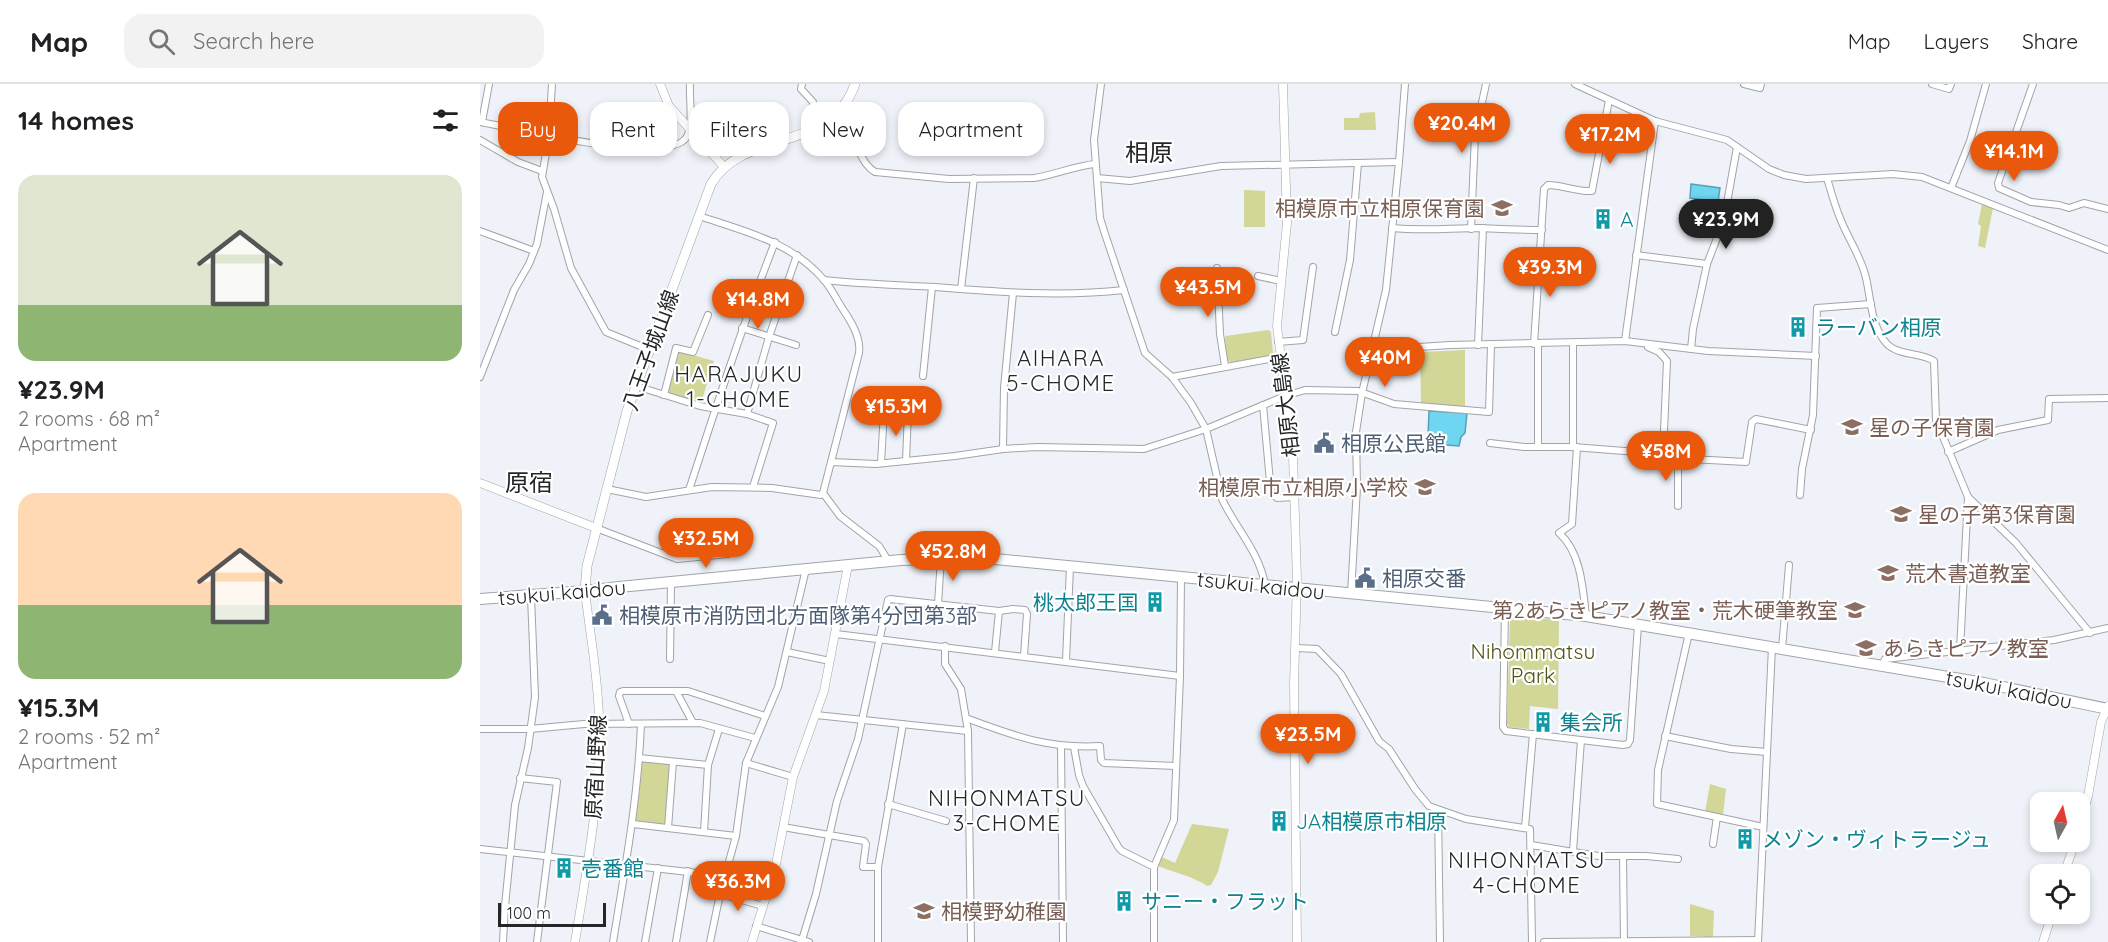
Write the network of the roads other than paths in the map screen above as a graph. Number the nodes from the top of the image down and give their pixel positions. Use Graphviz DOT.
graph roads {
  1 [pos="489,84"];
  2 [pos="552,84"];
  3 [pos="660,84"];
  4 [pos="690,84"];
  5 [pos="802,84"];
  6 [pos="855,84"];
  7 [pos="1101,84"];
  8 [pos="1282,84"];
  9 [pos="1405,84"];
  10 [pos="1486,84"];
  11 [pos="1575,84"];
  12 [pos="1744,84"];
  13 [pos="1761,84"];
  14 [pos="1932,84"];
  15 [pos="1951,84"];
  16 [pos="1986,84"];
  17 [pos="2033,84"];
  18 [pos="1587,86"];
  19 [pos="1609,100"];
  20 [pos="551,102"];
  21 [pos="690,102"];
  22 [pos="813,102"];
  23 [pos="845,102"];
  24 [pos="1655,121"];
  25 [pos="481,122"];
  26 [pos="498,125"];
  27 [pos="689,129"];
  28 [pos="689,132"];
  29 [pos="801,134"];
  30 [pos="480,140"];
  31 [pos="578,141"];
  32 [pos="1737,147"];
  33 [pos="545,156"];
  34 [pos="714,156"];
  35 [pos="860,156"];
  36 [pos="1400,162"];
  37 [pos="1358,163"];
  38 [pos="1095,164"];
  39 [pos="1286,165"];
  40 [pos="724,167"];
  41 [pos="542,171"];
  42 [pos="974,178"];
  43 [pos="1097,178"];
  44 [pos="1827,178"];
  45 [pos="1952,188"];
  46 [pos="548,191"];
  47 [pos="2108,209"];
  48 [pos="699,216"];
  49 [pos="1392,228"];
  50 [pos="1483,228"];
  51 [pos="1471,229"];
  52 [pos="1542,230"];
  53 [pos="480,231"];
  54 [pos="775,242"];
  55 [pos="2108,250"];
  56 [pos="534,251"];
  57 [pos="797,255"];
  58 [pos="1636,255"];
  59 [pos="1707,264"];
  60 [pos="1313,267"];
  61 [pos="1217,268"];
  62 [pos="1258,276"];
  63 [pos="824,280"];
  64 [pos="1281,281"];
  65 [pos="932,287"];
  66 [pos="961,290"];
  67 [pos="1124,290"];
  68 [pos="1013,293"];
  69 [pos="1870,304"];
  70 [pos="708,315"];
  71 [pos="742,328"];
  72 [pos="1335,332"];
  73 [pos="769,337"];
  74 [pos="1625,341"];
  75 [pos="1278,342"];
  76 [pos="1536,344"];
  77 [pos="1573,344"];
  78 [pos="1639,344"];
  79 [pos="796,345"];
  80 [pos="1478,345"];
  81 [pos="1491,345"];
  82 [pos="1691,349"];
  83 [pos="650,350"];
  84 [pos="1373,350"];
  85 [pos="1816,356"];
  86 [pos="1280,357"];
  87 [pos="1225,366"];
  88 [pos="923,376"];
  89 [pos="480,377"];
  90 [pos="1172,377"];
  91 [pos="636,386"];
  92 [pos="1362,393"];
  93 [pos="664,395"];
  94 [pos="1285,396"];
  95 [pos="2108,398"];
  96 [pos="1263,405"];
  97 [pos="715,409"];
  98 [pos="747,414"];
  99 [pos="1206,429"];
  100 [pos="1811,429"];
  101 [pos="1490,443"];
  102 [pos="1538,447"];
  103 [pos="1575,447"];
  104 [pos="1003,449"];
  105 [pos="1948,452"];
  106 [pos="1664,454"];
  107 [pos="1678,457"];
  108 [pos="906,461"];
  109 [pos="831,462"];
  110 [pos="881,463"];
  111 [pos="480,483"];
  112 [pos="753,488"];
  113 [pos="607,489"];
  114 [pos="688,490"];
  115 [pos="823,493"];
  116 [pos="1800,495"];
  117 [pos="1294,497"];
  118 [pos="1968,497"];
  119 [pos="1678,506"];
  120 [pos="596,528"];
  121 [pos="728,554"];
  122 [pos="941,558"];
  123 [pos="888,561"];
  124 [pos="848,565"];
  125 [pos="1789,565"];
  126 [pos="1070,566"];
  127 [pos="806,570"];
  128 [pos="1181,577"];
  129 [pos="671,583"];
  130 [pos="1265,585"];
  131 [pos="1297,588"];
  132 [pos="585,591"];
  133 [pos="1351,594"];
  134 [pos="531,596"];
  135 [pos="480,599"];
  136 [pos="938,604"];
  137 [pos="1505,609"];
  138 [pos="999,611"];
  139 [pos="1586,616"];
  140 [pos="1638,624"];
  141 [pos="2108,628"];
  142 [pos="1689,633"];
  143 [pos="2090,633"];
  144 [pos="836,634"];
  145 [pos="879,639"];
  146 [pos="945,646"];
  147 [pos="1296,648"];
  148 [pos="1777,648"];
  149 [pos="1960,650"];
  150 [pos="788,652"];
  151 [pos="995,652"];
  152 [pos="1024,656"];
  153 [pos="670,659"];
  154 [pos="830,661"];
  155 [pos="1066,661"];
  156 [pos="1882,666"];
  157 [pos="1180,676"];
  158 [pos="676,691"];
  159 [pos="2107,708"];
  160 [pos="816,715"];
  161 [pos="765,716"];
  162 [pos="966,718"];
  163 [pos="862,719"];
  164 [pos="693,723"];
  165 [pos="599,724"];
  166 [pos="629,724"];
  167 [pos="640,724"];
  168 [pos="903,724"];
  169 [pos="480,729"];
  170 [pos="530,729"];
  171 [pos="719,729"];
  172 [pos="968,731"];
  173 [pos="1533,734"];
  174 [pos="1665,736"];
  175 [pos="755,738"];
  176 [pos="1581,740"];
  177 [pos="1061,746"];
  178 [pos="1074,747"];
  179 [pos="1767,752"];
  180 [pos="639,758"];
  181 [pos="673,762"];
  182 [pos="746,764"];
  183 [pos="708,765"];
  184 [pos="1176,766"];
  185 [pos="794,777"];
  186 [pos="520,778"];
  187 [pos="2089,792"];
  188 [pos="888,804"];
  189 [pos="1438,810"];
  190 [pos="1717,818"];
  191 [pos="946,821"];
  192 [pos="633,824"];
  193 [pos="783,827"];
  194 [pos="1525,827"];
  195 [pos="1763,827"];
  196 [pos="668,828"];
  197 [pos="704,832"];
  198 [pos="829,835"];
  199 [pos="736,836"];
  200 [pos="1713,844"];
  201 [pos="1531,845"];
  202 [pos="480,849"];
  203 [pos="510,851"];
  204 [pos="1573,851"];
  205 [pos="547,855"];
  206 [pos="1623,856"];
  207 [pos="1678,859"];
  208 [pos="588,860"];
  209 [pos="626,865"];
  210 [pos="878,867"];
  211 [pos="1154,867"];
  212 [pos="658,868"];
  213 [pos="688,871"];
  214 [pos="725,876"];
  215 [pos="720,894"];
  216 [pos="763,906"];
  217 [pos="2049,924"];
  218 [pos="756,926"];
  219 [pos="806,941"];
  220 [pos="1758,941"];
  221 [pos="503,942"];
  222 [pos="537,942"];
  223 [pos="575,942"];
  224 [pos="613,942"];
  225 [pos="645,942"];
  226 [pos="676,942"];
  227 [pos="710,942"];
  228 [pos="752,942"];
  229 [pos="878,942"];
  230 [pos="971,942"];
  231 [pos="1063,942"];
  232 [pos="1154,942"];
  233 [pos="1297,942"];
  234 [pos="1440,942"];
  235 [pos="1532,942"];
  236 [pos="1544,942"];
  237 [pos="1624,942"];
  238 [pos="2043,942"];
  1 -- 25 [label="street"];
  2 -- 20 [label="street"];
  3 -- 27 [label="street"];
  4 -- 21 [label="street"];
  5 -- 22 [label="street"];
  6 -- 23 [label="main road, 八王子城山線"];
  7 -- 38 [label="street"];
  8 -- 39 [label="street, 相原大島線"];
  9 -- 36 [label="street"];
  10 -- 51 [label="street"];
  11 -- 18 [label="street"];
  12 -- 13 [label="street"];
  14 -- 15 [label="street"];
  16 -- 45 [label="street"];
  17 -- 47 [label="street"];
  18 -- 19 [label="street"];
  19 -- 24 [label="street"];
  19 -- 52 [label="street"];
  24 -- 32 [label="street"];
  24 -- 58 [label="street"];
  25 -- 26 [label="street"];
  28 -- 31 [label="street"];
  29 -- 40 [label="main road, 八王子城山線"];
  30 -- 41 [label="street"];
  32 -- 44 [label="street"];
  32 -- 59 [label="street"];
  33 -- 41 [label="street"];
  34 -- 40 [label="street"];
  35 -- 42 [label="street"];
  36 -- 37 [label="street"];
  36 -- 49 [label="street"];
  37 -- 39 [label="street"];
  37 -- 72 [label="street"];
  38 -- 42 [label="street"];
  38 -- 43 [label="street"];
  39 -- 43 [label="street"];
  39 -- 64 [label="street, 相原大島線"];
  40 -- 48 [label="main road, 八王子城山線"];
  41 -- 46 [label="street"];
  42 -- 66 [label="street"];
  43 -- 67 [label="street"];
  44 -- 45 [label="street"];
  44 -- 69 [label="street"];
  45 -- 55 [label="street"];
  46 -- 56 [label="street"];
  46 -- 83 [label="street"];
  48 -- 54 [label="street"];
  48 -- 83 [label="main road, 八王子城山線"];
  49 -- 51 [label="street"];
  49 -- 84 [label="street"];
  50 -- 51 [label="street"];
  50 -- 52 [label="street"];
  50 -- 80 [label="street"];
  52 -- 76 [label="street"];
  53 -- 56 [label="street"];
  54 -- 57 [label="street"];
  54 -- 71 [label="street"];
  56 -- 89 [label="street"];
  57 -- 63 [label="street"];
  57 -- 73 [label="street"];
  58 -- 59 [label="street"];
  58 -- 74 [label="street"];
  59 -- 82 [label="street"];
  60 -- 75 [label="street"];
  61 -- 87 [label="street"];
  62 -- 64 [label="street"];
  63 -- 65 [label="street"];
  63 -- 109 [label="street"];
  64 -- 75 [label="street, 相原大島線"];
  65 -- 66 [label="street"];
  65 -- 88 [label="street"];
  66 -- 68 [label="street"];
  67 -- 68 [label="street"];
  67 -- 90 [label="street"];
  68 -- 104 [label="street"];
  69 -- 85 [label="street"];
  69 -- 105 [label="street"];
  70 -- 93 [label="street"];
  71 -- 73 [label="street"];
  71 -- 97 [label="street"];
  73 -- 79 [label="street"];
  73 -- 98 [label="street"];
  74 -- 77 [label="street"];
  74 -- 78 [label="street"];
  75 -- 86 [label="street, 相原大島線"];
  76 -- 77 [label="street"];
  76 -- 81 [label="street"];
  76 -- 102 [label="street"];
  77 -- 103 [label="street"];
  78 -- 82 [label="street"];
  78 -- 106 [label="street"];
  80 -- 81 [label="street"];
  80 -- 84 [label="street"];
  81 -- 92 [label="street"];
  82 -- 85 [label="street"];
  83 -- 91 [label="main road, 八王子城山線"];
  84 -- 92 [label="street"];
  85 -- 100 [label="street"];
  86 -- 87 [label="street"];
  86 -- 94 [label="street, 相原大島線"];
  87 -- 90 [label="street"];
  90 -- 99 [label="street"];
  91 -- 93 [label="street"];
  91 -- 113 [label="main road, 八王子城山線"];
  92 -- 94 [label="street"];
  92 -- 133 [label="street"];
  93 -- 97 [label="street"];
  94 -- 96 [label="street"];
  94 -- 117 [label="street, 相原大島線"];
  95 -- 105 [label="street"];
  96 -- 99 [label="street"];
  96 -- 117 [label="street"];
  97 -- 98 [label="street"];
  97 -- 114 [label="street"];
  98 -- 112 [label="street"];
  99 -- 104 [label="street"];
  99 -- 130 [label="street"];
  100 -- 107 [label="street"];
  100 -- 116 [label="street"];
  101 -- 102 [label="street"];
  102 -- 103 [label="street"];
  103 -- 106 [label="street"];
  103 -- 139 [label="street"];
  104 -- 108 [label="street"];
  105 -- 118 [label="street"];
  106 -- 107 [label="street"];
  107 -- 119 [label="street"];
  108 -- 110 [label="street"];
  108 -- 110 [label="street"];
  109 -- 110 [label="street"];
  109 -- 115 [label="street"];
  111 -- 120 [label="street"];
  112 -- 114 [label="street"];
  112 -- 115 [label="street"];
  113 -- 114 [label="street"];
  113 -- 120 [label="main road, 八王子城山線"];
  115 -- 123 [label="street"];
  117 -- 131 [label="street, 相原大島線"];
  118 -- 143 [label="street"];
  118 -- 149 [label="street"];
  120 -- 121 [label="street"];
  120 -- 132 [label="main road, 八王子城山線"];
  122 -- 123 [label="highway, tsukui kaidou"];
  122 -- 126 [label="highway, tsukui kaidou"];
  122 -- 136 [label="street"];
  123 -- 124 [label="highway, tsukui kaidou"];
  124 -- 127 [label="highway, tsukui kaidou"];
  124 -- 144 [label="street"];
  125 -- 148 [label="street"];
  126 -- 128 [label="highway, tsukui kaidou"];
  126 -- 155 [label="street"];
  127 -- 129 [label="highway, tsukui kaidou"];
  127 -- 150 [label="street"];
  128 -- 130 [label="highway, tsukui kaidou"];
  128 -- 157 [label="street"];
  129 -- 132 [label="highway, tsukui kaidou"];
  129 -- 153 [label="street"];
  130 -- 131 [label="highway, tsukui kaidou"];
  131 -- 133 [label="highway, tsukui kaidou"];
  131 -- 147 [label="street, 相原大島線"];
  132 -- 134 [label="highway, tsukui kaidou"];
  132 -- 165 [label="street, 原宿山野線"];
  133 -- 137 [label="highway, tsukui kaidou"];
  134 -- 135 [label="highway, tsukui kaidou"];
  134 -- 170 [label="street"];
  136 -- 138 [label="street"];
  136 -- 145 [label="street"];
  137 -- 139 [label="highway, tsukui kaidou"];
  137 -- 173 [label="street"];
  138 -- 151 [label="street"];
  138 -- 152 [label="street"];
  139 -- 140 [label="highway, tsukui kaidou"];
  140 -- 142 [label="highway, tsukui kaidou"];
  140 -- 176 [label="street"];
  141 -- 143 [label="street"];
  142 -- 148 [label="highway, tsukui kaidou"];
  142 -- 174 [label="street"];
  143 -- 149 [label="street"];
  144 -- 145 [label="street"];
  144 -- 154 [label="street"];
  145 -- 146 [label="street"];
  145 -- 163 [label="street"];
  146 -- 151 [label="street"];
  146 -- 162 [label="street"];
  147 -- 189 [label="street"];
  147 -- 233 [label="street, 相原大島線"];
  148 -- 156 [label="highway, tsukui kaidou"];
  148 -- 179 [label="street"];
  149 -- 156 [label="street"];
  150 -- 154 [label="street"];
  150 -- 161 [label="street"];
  151 -- 152 [label="street"];
  152 -- 155 [label="street"];
  154 -- 160 [label="street"];
  155 -- 157 [label="street"];
  156 -- 159 [label="highway, tsukui kaidou"];
  157 -- 184 [label="street"];
  158 -- 161 [label="street"];
  158 -- 164 [label="street"];
  158 -- 166 [label="street"];
  159 -- 187 [label="street"];
  160 -- 163 [label="street"];
  160 -- 185 [label="street"];
  161 -- 175 [label="street"];
  162 -- 172 [label="street"];
  162 -- 177 [label="street"];
  163 -- 168 [label="street"];
  163 -- 198 [label="street"];
  164 -- 167 [label="street"];
  164 -- 171 [label="street"];
  165 -- 166 [label="street"];
  165 -- 170 [label="street"];
  165 -- 208 [label="street, 原宿山野線"];
  166 -- 167 [label="street"];
  167 -- 180 [label="street"];
  168 -- 172 [label="street"];
  168 -- 188 [label="street"];
  169 -- 170 [label="street"];
  170 -- 186 [label="street"];
  171 -- 175 [label="street"];
  171 -- 183 [label="street"];
  172 -- 230 [label="street"];
  173 -- 176 [label="street"];
  173 -- 194 [label="street"];
  174 -- 179 [label="street"];
  174 -- 190 [label="street"];
  175 -- 182 [label="street"];
  176 -- 204 [label="street"];
  177 -- 178 [label="street"];
  177 -- 231 [label="street"];
  178 -- 184 [label="street"];
  178 -- 211 [label="street"];
  179 -- 195 [label="street"];
  180 -- 181 [label="street"];
  180 -- 192 [label="street"];
  181 -- 183 [label="street"];
  181 -- 196 [label="street"];
  182 -- 185 [label="street"];
  182 -- 199 [label="street"];
  183 -- 197 [label="street"];
  184 -- 211 [label="street"];
  185 -- 193 [label="street"];
  186 -- 203 [label="street"];
  186 -- 205 [label="street"];
  188 -- 191 [label="street"];
  188 -- 210 [label="street"];
  189 -- 194 [label="street"];
  189 -- 234 [label="street"];
  190 -- 195 [label="street"];
  190 -- 200 [label="street"];
  192 -- 196 [label="street"];
  192 -- 209 [label="street"];
  193 -- 198 [label="street"];
  193 -- 216 [label="street"];
  194 -- 201 [label="street"];
  195 -- 220 [label="street"];
  196 -- 197 [label="street"];
  197 -- 199 [label="street"];
  198 -- 210 [label="street"];
  198 -- 219 [label="street"];
  199 -- 214 [label="street"];
  201 -- 204 [label="street"];
  201 -- 235 [label="street"];
  202 -- 203 [label="street"];
  203 -- 205 [label="street"];
  203 -- 221 [label="street"];
  204 -- 206 [label="street"];
  205 -- 208 [label="street"];
  205 -- 222 [label="street"];
  206 -- 207 [label="street"];
  206 -- 237 [label="street"];
  208 -- 209 [label="street"];
  208 -- 223 [label="street, 原宿山野線"];
  209 -- 212 [label="street"];
  209 -- 224 [label="street"];
  210 -- 229 [label="street"];
  211 -- 232 [label="street"];
  212 -- 213 [label="street"];
  212 -- 225 [label="street"];
  213 -- 214 [label="street"];
  213 -- 226 [label="street"];
  214 -- 215 [label="street"];
  215 -- 216 [label="street"];
  215 -- 227 [label="street"];
  216 -- 218 [label="street"];
  217 -- 238 [label="street"];
  218 -- 219 [label="street"];
  218 -- 228 [label="street"];
  220 -- 237 [label="street"];
  236 -- 237 [label="street"];
}
